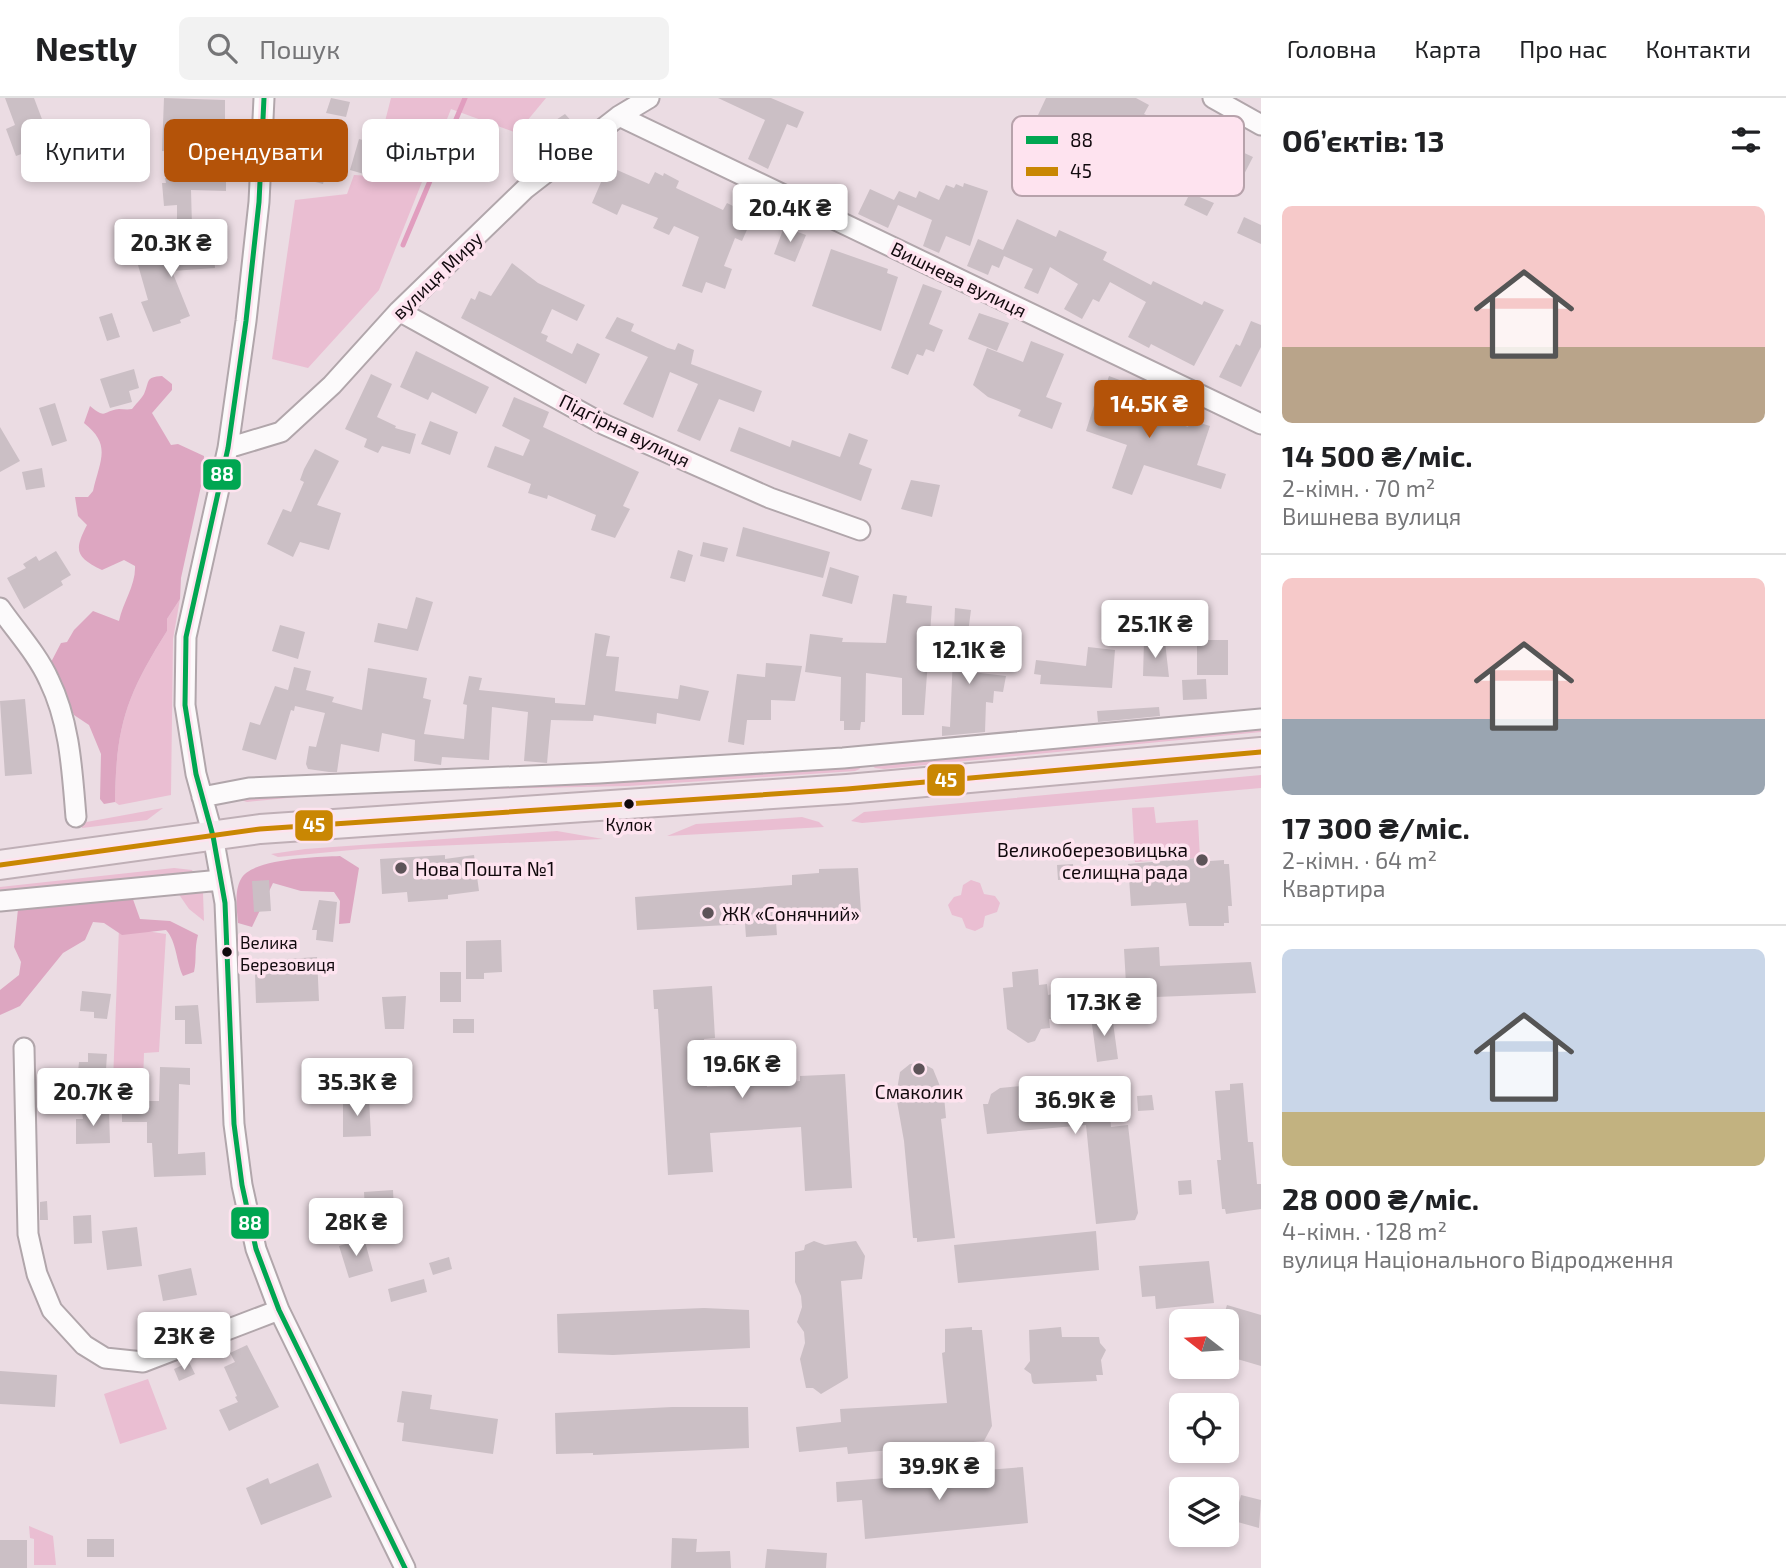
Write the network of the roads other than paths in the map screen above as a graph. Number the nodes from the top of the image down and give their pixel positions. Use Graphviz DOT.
graph roads {
  1 [pos="264,98"];
  2 [pos="649,98"];
  3 [pos="1213,98"];
  4 [pos="619,116"];
  5 [pos="1261,125"];
  6 [pos="398,310"];
  7 [pos="1261,424"];
  8 [pos="228,448"];
  9 [pos="860,530"];
  10 [pos="0,608"];
  11 [pos="1261,719"];
  12 [pos="1261,752"];
  13 [pos="202,797"];
  14 [pos="76,817"];
  15 [pos="213,835"];
  16 [pos="0,865"];
  17 [pos="221,880"];
  18 [pos="0,901"];
  19 [pos="24,1048"];
  20 [pos="279,1310"];
  21 [pos="405,1568"];
  1 -- 8 [label="street"];
  2 -- 4 [label="street, вулиця Миру"];
  3 -- 5 [label="street"];
  4 -- 6 [label="street, вулиця Миру"];
  4 -- 7 [label="street, Вишнева вулиця"];
  6 -- 8 [label="street, вулиця Миру"];
  6 -- 9 [label="street, Підгірна вулиця"];
  8 -- 13 [label="street"];
  10 -- 14 [label="street"];
  11 -- 13 [label="street"];
  12 -- 15 [label="highway"];
  13 -- 15 [label="street"];
  15 -- 16 [label="highway"];
  15 -- 17 [label="street"];
  17 -- 18 [label="street"];
  17 -- 20 [label="street"];
  19 -- 20 [label="street"];
  20 -- 21 [label="street"];
}
